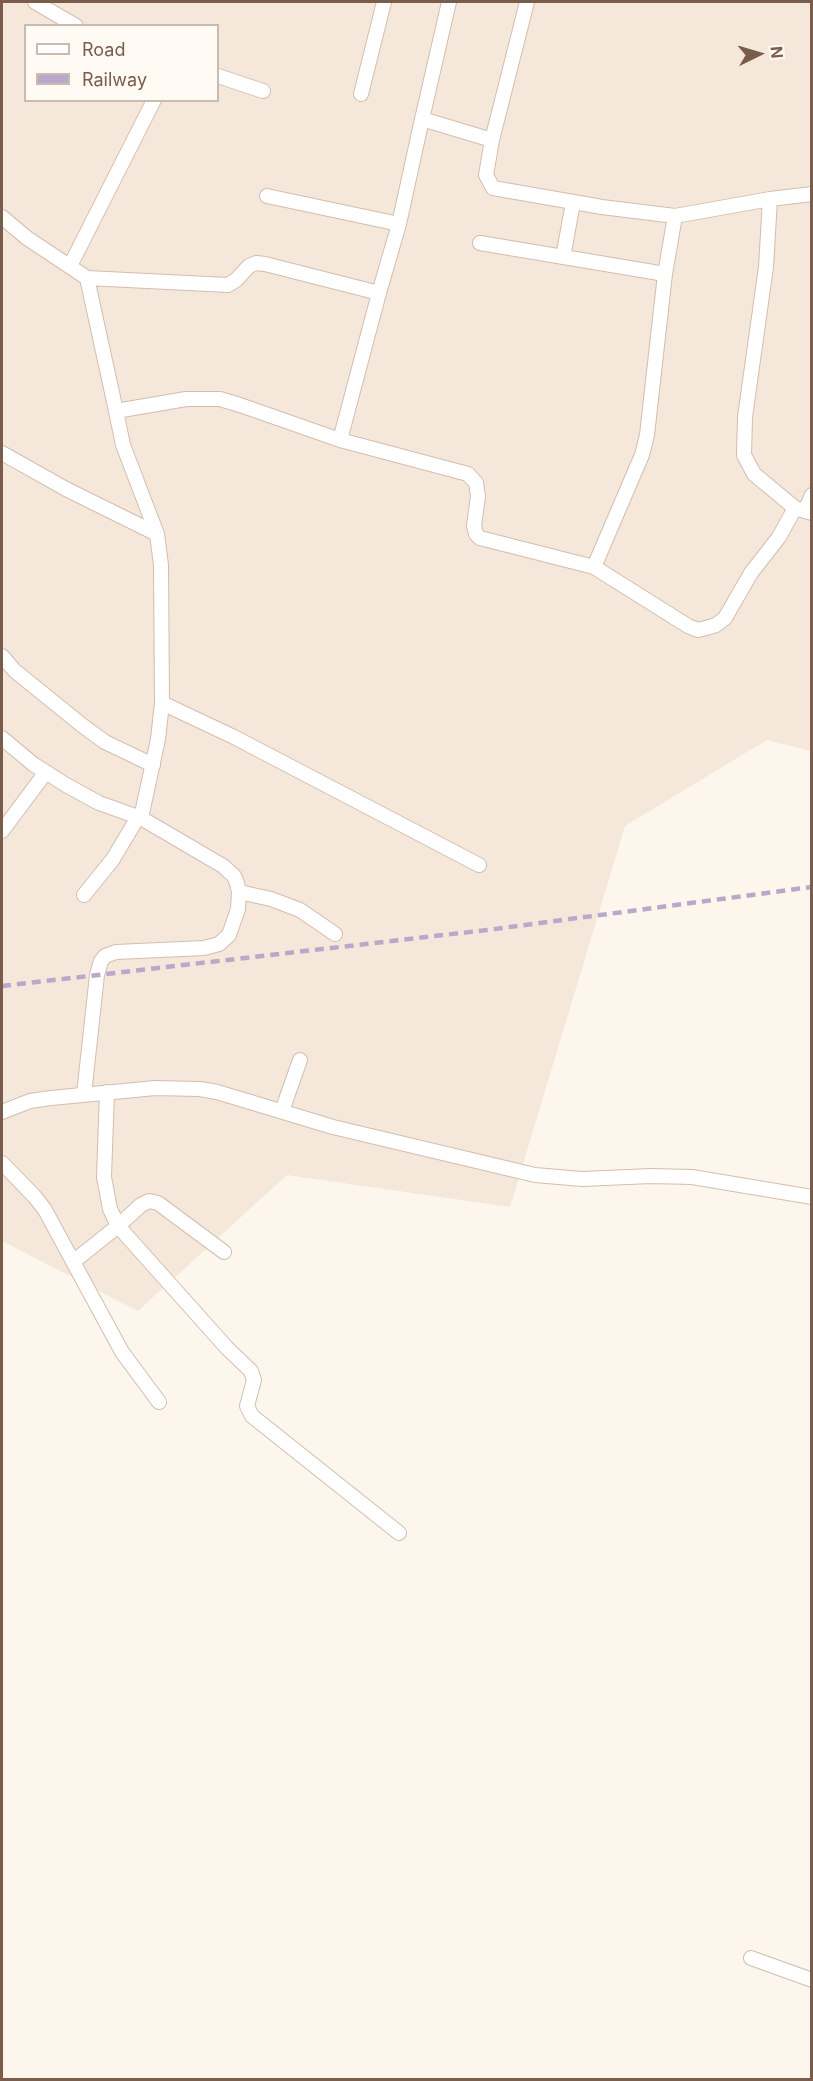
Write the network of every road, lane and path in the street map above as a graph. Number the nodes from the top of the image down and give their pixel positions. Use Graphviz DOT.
graph roads {
  1 [pos="35,2"];
  2 [pos="384,2"];
  3 [pos="449,2"];
  4 [pos="527,2"];
  5 [pos="73,24"];
  6 [pos="219,76"];
  7 [pos="263,91"];
  8 [pos="361,94"];
  9 [pos="153,102"];
  10 [pos="422,119"];
  11 [pos="492,140"];
  12 [pos="812,194"];
  13 [pos="267,196"];
  14 [pos="770,199"];
  15 [pos="573,203"];
  16 [pos="675,216"];
  17 [pos="2,217"];
  18 [pos="399,224"];
  19 [pos="480,243"];
  20 [pos="563,257"];
  21 [pos="70,266"];
  22 [pos="665,274"];
  23 [pos="87,278"];
  24 [pos="379,292"];
  25 [pos="116,411"];
  26 [pos="340,440"];
  27 [pos="2,453"];
  28 [pos="812,495"];
  29 [pos="804,511"];
  30 [pos="157,534"];
  31 [pos="594,567"];
  32 [pos="2,656"];
  33 [pos="162,703"];
  34 [pos="2,738"];
  35 [pos="153,765"];
  36 [pos="46,772"];
  37 [pos="140,818"];
  38 [pos="2,831"];
  39 [pos="479,865"];
  40 [pos="239,892"];
  41 [pos="84,895"];
  42 [pos="335,933"];
  43 [pos="300,1060"];
  44 [pos="108,1092"];
  45 [pos="84,1094"];
  46 [pos="282,1111"];
  47 [pos="2,1112"];
  48 [pos="2,1163"];
  49 [pos="812,1197"];
  50 [pos="118,1226"];
  51 [pos="224,1252"];
  52 [pos="74,1262"];
  53 [pos="159,1402"];
  54 [pos="399,1533"];
  55 [pos="751,1958"];
  56 [pos="812,1980"];
  1 -- 5 [label="street"];
  2 -- 8 [label="street"];
  3 -- 10 [label="street"];
  4 -- 11 [label="street"];
  6 -- 7 [label="street"];
  9 -- 21 [label="street"];
  10 -- 11 [label="street"];
  10 -- 18 [label="street"];
  11 -- 15 [label="street"];
  12 -- 14 [label="street"];
  13 -- 18 [label="street"];
  14 -- 16 [label="street"];
  14 -- 29 [label="street"];
  15 -- 16 [label="street"];
  15 -- 20 [label="street"];
  16 -- 22 [label="street"];
  17 -- 21 [label="street"];
  18 -- 24 [label="street"];
  19 -- 20 [label="street"];
  20 -- 22 [label="street"];
  21 -- 23 [label="street"];
  22 -- 31 [label="street"];
  23 -- 24 [label="street"];
  23 -- 25 [label="street"];
  24 -- 26 [label="street"];
  25 -- 26 [label="street"];
  25 -- 30 [label="street"];
  26 -- 31 [label="street"];
  27 -- 30 [label="street"];
  28 -- 29 [label="street"];
  29 -- 31 [label="street"];
  30 -- 33 [label="street"];
  32 -- 35 [label="street"];
  33 -- 35 [label="street"];
  33 -- 39 [label="street"];
  34 -- 36 [label="street"];
  35 -- 37 [label="street"];
  36 -- 37 [label="street"];
  36 -- 38 [label="street"];
  37 -- 40 [label="street"];
  37 -- 41 [label="street"];
  40 -- 42 [label="street"];
  40 -- 45 [label="street"];
  43 -- 46 [label="street"];
  44 -- 45 [label="street"];
  44 -- 46 [label="street"];
  44 -- 50 [label="street"];
  45 -- 47 [label="street"];
  46 -- 49 [label="street"];
  48 -- 52 [label="street"];
  50 -- 51 [label="street"];
  50 -- 52 [label="street"];
  50 -- 54 [label="street"];
  52 -- 53 [label="street"];
  55 -- 56 [label="street"];
}
